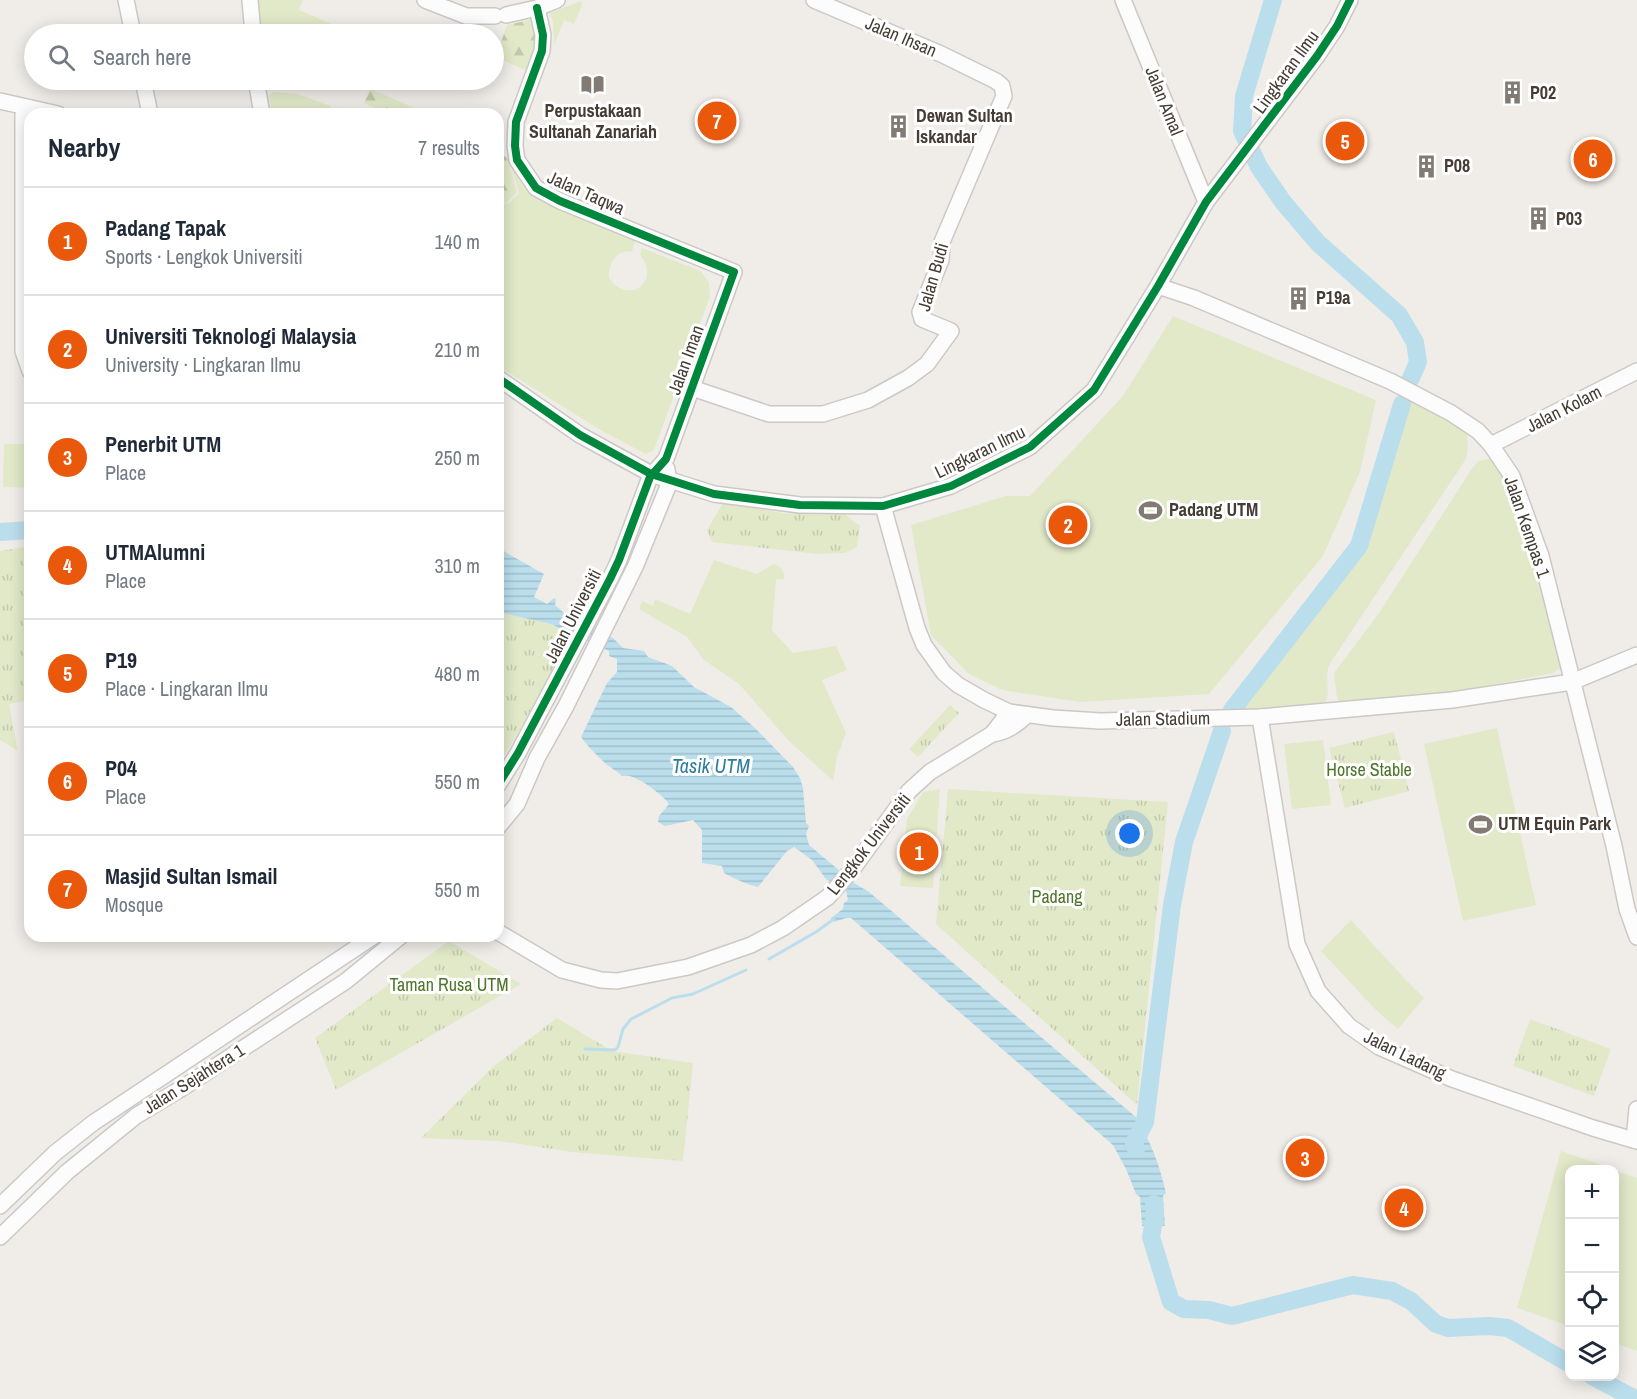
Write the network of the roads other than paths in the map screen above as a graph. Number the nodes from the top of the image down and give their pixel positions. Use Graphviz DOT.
graph roads {
  1 [pos="126,0"];
  2 [pos="250,0"];
  3 [pos="425,0"];
  4 [pos="556,0"];
  5 [pos="814,0"];
  6 [pos="1123,0"];
  7 [pos="1350,0"];
  8 [pos="537,8"];
  9 [pos="131,24"];
  10 [pos="252,24"];
  11 [pos="955,60"];
  12 [pos="144,90"];
  13 [pos="258,90"];
  14 [pos="0,101"];
  15 [pos="25,107"];
  16 [pos="30,108"];
  17 [pos="149,108"];
  18 [pos="261,108"];
  19 [pos="24,111"];
  20 [pos="1206,202"];
  21 [pos="734,272"];
  22 [pos="1158,286"];
  23 [pos="24,354"];
  24 [pos="1637,371"];
  25 [pos="504,382"];
  26 [pos="692,388"];
  27 [pos="1491,445"];
  28 [pos="666,459"];
  29 [pos="651,474"];
  30 [pos="668,479"];
  31 [pos="883,506"];
  32 [pos="1637,655"];
  33 [pos="1572,682"];
  34 [pos="1009,712"];
  35 [pos="1027,715"];
  36 [pos="1260,717"];
  37 [pos="992,734"];
  38 [pos="504,775"];
  39 [pos="504,820"];
  40 [pos="1637,935"];
  41 [pos="504,936"];
  42 [pos="365,942"];
  43 [pos="394,942"];
  44 [pos="177,1067"];
  45 [pos="187,1085"];
  46 [pos="128,1099"];
  47 [pos="1637,1109"];
  48 [pos="136,1116"];
  49 [pos="1635,1141"];
  50 [pos="0,1206"];
  51 [pos="0,1237"];
  1 -- 9 [label="street"];
  2 -- 10 [label="street"];
  3 -- 8 [label="street"];
  4 -- 8 [label="street"];
  5 -- 11 [label="street, Jalan Ihsan"];
  6 -- 20 [label="street, Jalan Amal"];
  7 -- 20 [label="street, Lingkaran Ilmu"];
  8 -- 21 [label="street, Jalan Taqwa"];
  11 -- 26 [label="street, Jalan Budi"];
  12 -- 17 [label="street"];
  13 -- 18 [label="street"];
  14 -- 15 [label="street"];
  15 -- 16 [label="street"];
  19 -- 23 [label="street"];
  20 -- 22 [label="street, Lingkaran Ilmu"];
  21 -- 26 [label="street, Jalan Iman"];
  22 -- 27 [label="street, Jalan Kempas 1"];
  22 -- 31 [label="street, Lingkaran Ilmu"];
  24 -- 27 [label="street, Jalan Kolam"];
  25 -- 29 [label="street, Lingkaran Ilmu"];
  26 -- 28 [label="street, Jalan Iman"];
  27 -- 33 [label="street, Jalan Kempas 1"];
  28 -- 29 [label="street, Jalan Universiti"];
  28 -- 30 [label="street, Jalan Universiti"];
  29 -- 30 [label="street, Lingkaran Ilmu"];
  29 -- 38 [label="street, Jalan Universiti"];
  30 -- 31 [label="street, Lingkaran Ilmu"];
  30 -- 39 [label="street, Jalan Universiti"];
  31 -- 34 [label="street, Jalan Stadium"];
  32 -- 33 [label="street, Jalan Stadium"];
  33 -- 36 [label="street, Jalan Stadium"];
  33 -- 40 [label="street, Jalan Kempas 1"];
  34 -- 35 [label="street, Jalan Stadium"];
  34 -- 37 [label="street, Lengkok Universiti"];
  35 -- 36 [label="street, Jalan Stadium"];
  35 -- 37 [label="street, Lengkok Universiti"];
  36 -- 49 [label="street, Jalan Ladang"];
  37 -- 41 [label="street, Lengkok Universiti"];
  42 -- 44 [label="street"];
  43 -- 45 [label="street, Jalan Sejahtera 1"];
  44 -- 45 [label="street"];
  44 -- 46 [label="street"];
  45 -- 48 [label="street, Jalan Sejahtera 1"];
  46 -- 48 [label="street"];
  46 -- 50 [label="street"];
  47 -- 49 [label="street"];
  48 -- 51 [label="street, Jalan Sejahtera 1"];
}
